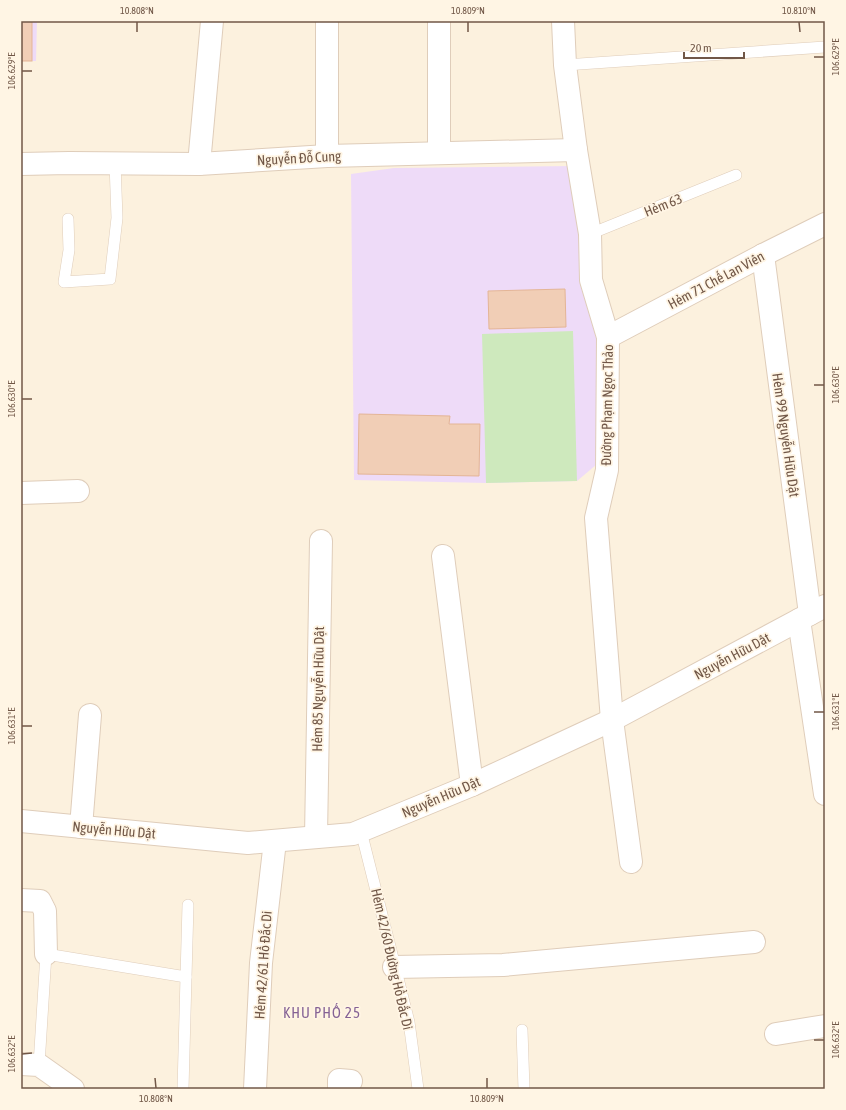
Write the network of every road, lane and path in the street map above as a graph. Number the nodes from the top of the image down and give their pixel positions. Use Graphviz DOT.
graph roads {
  1 [pos="212,21"];
  2 [pos="327,21"];
  3 [pos="563,21"];
  4 [pos="439,22"];
  5 [pos="825,47"];
  6 [pos="565,65"];
  7 [pos="576,150"];
  8 [pos="439,153"];
  9 [pos="327,156"];
  10 [pos="115,163"];
  11 [pos="21,164"];
  12 [pos="200,164"];
  13 [pos="736,175"];
  14 [pos="68,218"];
  15 [pos="825,224"];
  16 [pos="590,234"];
  17 [pos="763,255"];
  18 [pos="608,337"];
  19 [pos="78,491"];
  20 [pos="21,493"];
  21 [pos="321,541"];
  22 [pos="444,556"];
  23 [pos="811,613"];
  24 [pos="90,715"];
  25 [pos="612,720"];
  26 [pos="472,785"];
  27 [pos="825,794"];
  28 [pos="21,821"];
  29 [pos="81,827"];
  30 [pos="361,831"];
  31 [pos="316,837"];
  32 [pos="275,841"];
  33 [pos="631,862"];
  34 [pos="21,900"];
  35 [pos="188,905"];
  36 [pos="754,942"];
  37 [pos="46,954"];
  38 [pos="394,967"];
  39 [pos="186,977"];
  40 [pos="825,1026"];
  41 [pos="522,1030"];
  42 [pos="776,1034"];
  43 [pos="30,1064"];
  44 [pos="73,1089"];
  45 [pos="183,1089"];
  46 [pos="255,1089"];
  47 [pos="418,1089"];
  48 [pos="524,1089"];
  1 -- 12 [label="street"];
  2 -- 9 [label="street"];
  3 -- 6 [label="street, Đường Phạm Ngọc Thảo"];
  4 -- 8 [label="street"];
  5 -- 6 [label="lane"];
  6 -- 7 [label="street, Đường Phạm Ngọc Thảo"];
  7 -- 8 [label="street, Nguyễn Đỗ Cung"];
  7 -- 16 [label="street, Đường Phạm Ngọc Thảo"];
  8 -- 9 [label="street, Nguyễn Đỗ Cung"];
  9 -- 12 [label="street, Nguyễn Đỗ Cung"];
  10 -- 11 [label="street, Nguyễn Đỗ Cung"];
  10 -- 12 [label="street, Nguyễn Đỗ Cung"];
  10 -- 14 [label="lane"];
  13 -- 16 [label="lane, Hẻm 63"];
  15 -- 17 [label="street, Hẻm 71 Chế Lan Viên"];
  16 -- 18 [label="street, Đường Phạm Ngọc Thảo"];
  17 -- 18 [label="street, Hẻm 71 Chế Lan Viên"];
  17 -- 23 [label="street, Hẻm 99 Nguyễn Hữu Dật"];
  18 -- 25 [label="street, Đường Phạm Ngọc Thảo"];
  19 -- 20 [label="street"];
  21 -- 31 [label="street, Hẻm 85 Nguyễn Hữu Dật"];
  22 -- 26 [label="street"];
  23 -- 25 [label="street, Nguyễn Hữu Dật"];
  23 -- 27 [label="street, Hẻm 99 Nguyễn Hữu Dật"];
  24 -- 29 [label="street"];
  25 -- 26 [label="street, Nguyễn Hữu Dật"];
  25 -- 33 [label="street, Đường Phạm Ngọc Thảo"];
  26 -- 30 [label="street, Nguyễn Hữu Dật"];
  28 -- 29 [label="street, Nguyễn Hữu Dật"];
  29 -- 32 [label="street, Nguyễn Hữu Dật"];
  30 -- 31 [label="street, Nguyễn Hữu Dật"];
  30 -- 38 [label="lane, Hẻm 42/60 Đường Hồ Đắc Di"];
  31 -- 32 [label="street, Nguyễn Hữu Dật"];
  32 -- 46 [label="street, Hẻm 42/61 Hồ Đắc Di"];
  34 -- 37 [label="street"];
  35 -- 39 [label="lane"];
  36 -- 38 [label="street"];
  37 -- 39 [label="lane"];
  37 -- 43 [label="lane"];
  38 -- 47 [label="lane, Hẻm 42/60 Đường Hồ Đắc Di"];
  39 -- 45 [label="lane"];
  40 -- 42 [label="street"];
  41 -- 48 [label="lane"];
  43 -- 44 [label="street"];
}
